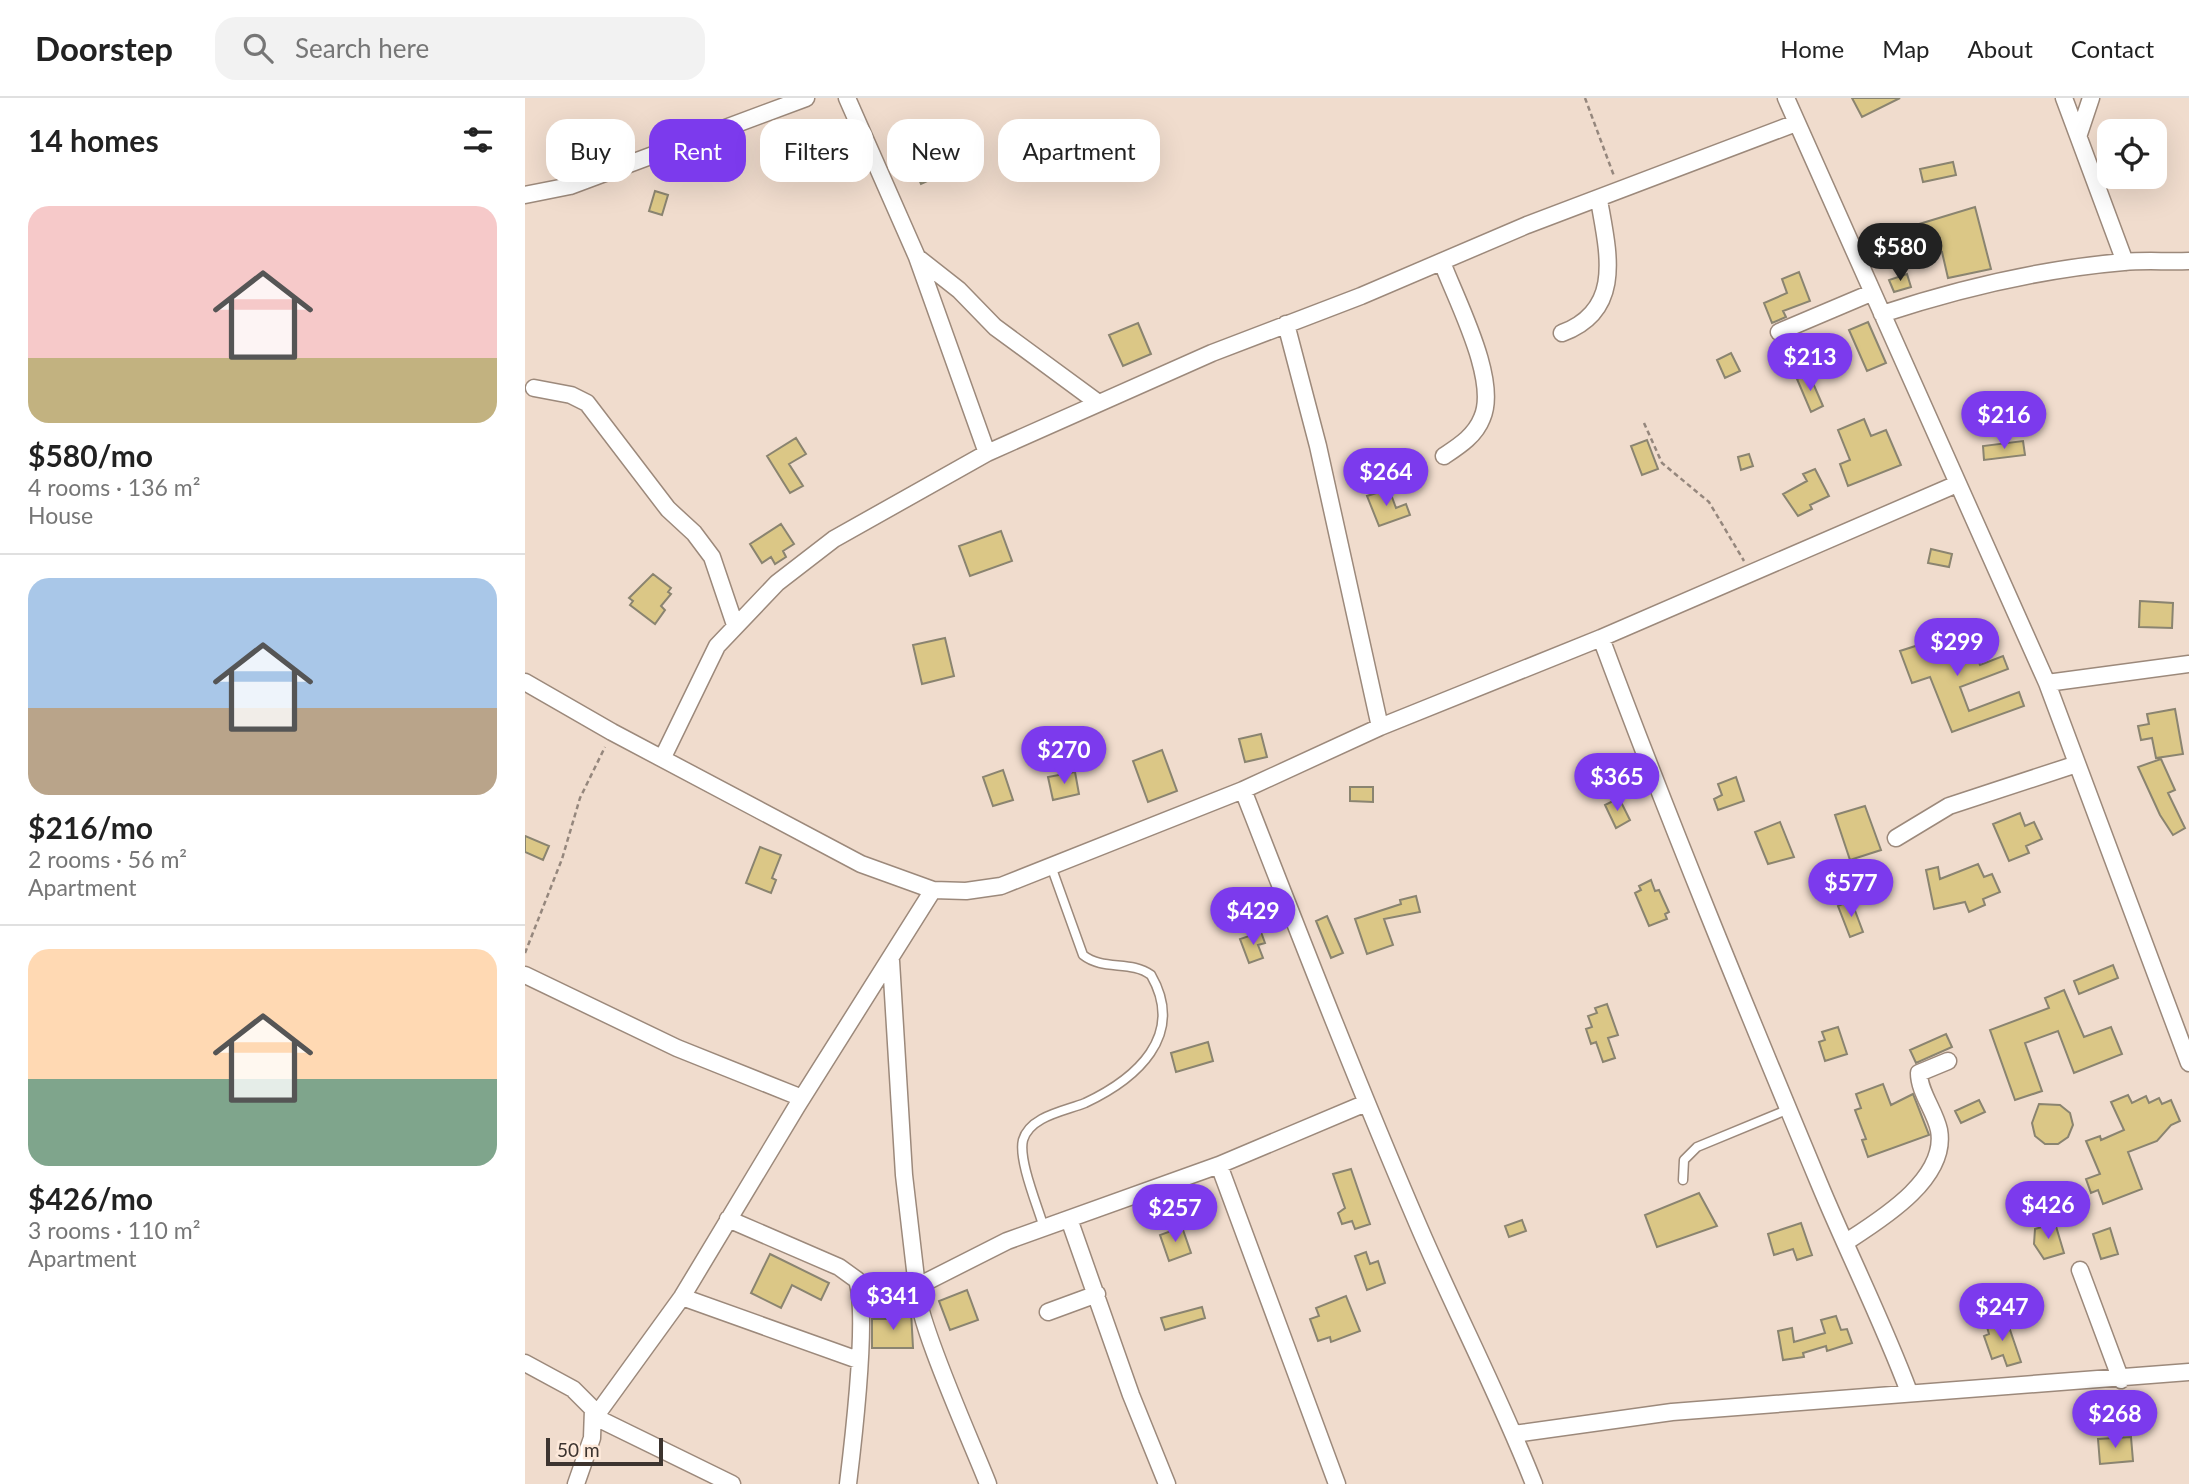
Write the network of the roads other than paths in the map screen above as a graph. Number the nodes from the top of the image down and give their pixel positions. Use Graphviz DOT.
graph roads {
  1 [pos="806,98"];
  2 [pos="847,98"];
  3 [pos="1786,98"];
  4 [pos="2064,98"];
  5 [pos="2091,98"];
  6 [pos="1796,123"];
  7 [pos="2078,134"];
  8 [pos="525,195"];
  9 [pos="1599,200"];
  10 [pos="917,257"];
  11 [pos="2189,261"];
  12 [pos="1441,262"];
  13 [pos="2125,262"];
  14 [pos="1871,293"];
  15 [pos="1882,314"];
  16 [pos="1286,324"];
  17 [pos="1779,332"];
  18 [pos="1562,333"];
  19 [pos="534,388"];
  20 [pos="1097,402"];
  21 [pos="987,453"];
  22 [pos="1444,456"];
  23 [pos="1957,484"];
  24 [pos="735,625"];
  25 [pos="1601,638"];
  26 [pos="2189,664"];
  27 [pos="525,682"];
  28 [pos="2047,683"];
  29 [pos="1380,727"];
  30 [pos="663,757"];
  31 [pos="2077,764"];
  32 [pos="1243,790"];
  33 [pos="1896,838"];
  34 [pos="1051,866"];
  35 [pos="933,890"];
  36 [pos="891,961"];
  37 [pos="525,975"];
  38 [pos="1948,1061"];
  39 [pos="2189,1063"];
  40 [pos="802,1098"];
  41 [pos="1366,1103"];
  42 [pos="1789,1110"];
  43 [pos="1219,1165"];
  44 [pos="1683,1180"];
  45 [pos="727,1219"];
  46 [pos="1069,1219"];
  47 [pos="1044,1228"];
  48 [pos="1846,1242"];
  49 [pos="2080,1270"];
  50 [pos="917,1287"];
  51 [pos="1097,1294"];
  52 [pos="682,1297"];
  53 [pos="1048,1312"];
  54 [pos="858,1360"];
  55 [pos="525,1363"];
  56 [pos="2189,1372"];
  57 [pos="2121,1380"];
  58 [pos="1909,1392"];
  59 [pos="595,1417"];
  60 [pos="1514,1434"];
  61 [pos="721,1482"];
  62 [pos="576,1484"];
  63 [pos="848,1484"];
  64 [pos="988,1484"];
  65 [pos="1167,1484"];
  66 [pos="1337,1484"];
  67 [pos="1534,1484"];
  1 -- 8 [label="street"];
  2 -- 10 [label="street"];
  3 -- 6 [label="street"];
  4 -- 7 [label="street"];
  5 -- 7 [label="street"];
  6 -- 9 [label="street"];
  6 -- 14 [label="street"];
  7 -- 13 [label="street"];
  9 -- 12 [label="street"];
  9 -- 18 [label="street"];
  10 -- 20 [label="street"];
  10 -- 21 [label="street"];
  11 -- 13 [label="street"];
  12 -- 16 [label="street"];
  12 -- 22 [label="street"];
  13 -- 15 [label="street"];
  14 -- 15 [label="street"];
  14 -- 17 [label="street"];
  15 -- 23 [label="street"];
  16 -- 20 [label="street"];
  16 -- 29 [label="street"];
  19 -- 24 [label="street"];
  20 -- 21 [label="street"];
  21 -- 24 [label="street"];
  23 -- 25 [label="street"];
  23 -- 28 [label="street"];
  24 -- 30 [label="street"];
  25 -- 29 [label="street"];
  25 -- 42 [label="street"];
  26 -- 28 [label="street"];
  27 -- 30 [label="street"];
  28 -- 31 [label="street"];
  29 -- 32 [label="street"];
  30 -- 35 [label="street"];
  31 -- 33 [label="street"];
  31 -- 39 [label="street"];
  32 -- 34 [label="street"];
  32 -- 41 [label="street"];
  34 -- 35 [label="street"];
  34 -- 47 [label="lane"];
  35 -- 36 [label="street"];
  36 -- 40 [label="street"];
  36 -- 50 [label="street"];
  37 -- 40 [label="street"];
  38 -- 48 [label="street"];
  40 -- 45 [label="street"];
  41 -- 43 [label="street"];
  41 -- 60 [label="street"];
  42 -- 44 [label="lane"];
  42 -- 48 [label="street"];
  43 -- 46 [label="street"];
  43 -- 66 [label="street"];
  45 -- 52 [label="street"];
  45 -- 54 [label="street"];
  46 -- 47 [label="street"];
  46 -- 51 [label="street"];
  47 -- 50 [label="street"];
  48 -- 58 [label="street"];
  49 -- 57 [label="street"];
  50 -- 64 [label="street"];
  51 -- 53 [label="street"];
  51 -- 65 [label="street"];
  52 -- 54 [label="street"];
  52 -- 59 [label="street"];
  54 -- 63 [label="street"];
  55 -- 59 [label="street"];
  56 -- 57 [label="street"];
  57 -- 58 [label="street"];
  58 -- 60 [label="street"];
  59 -- 61 [label="street"];
  59 -- 62 [label="street"];
  60 -- 67 [label="street"];
}
